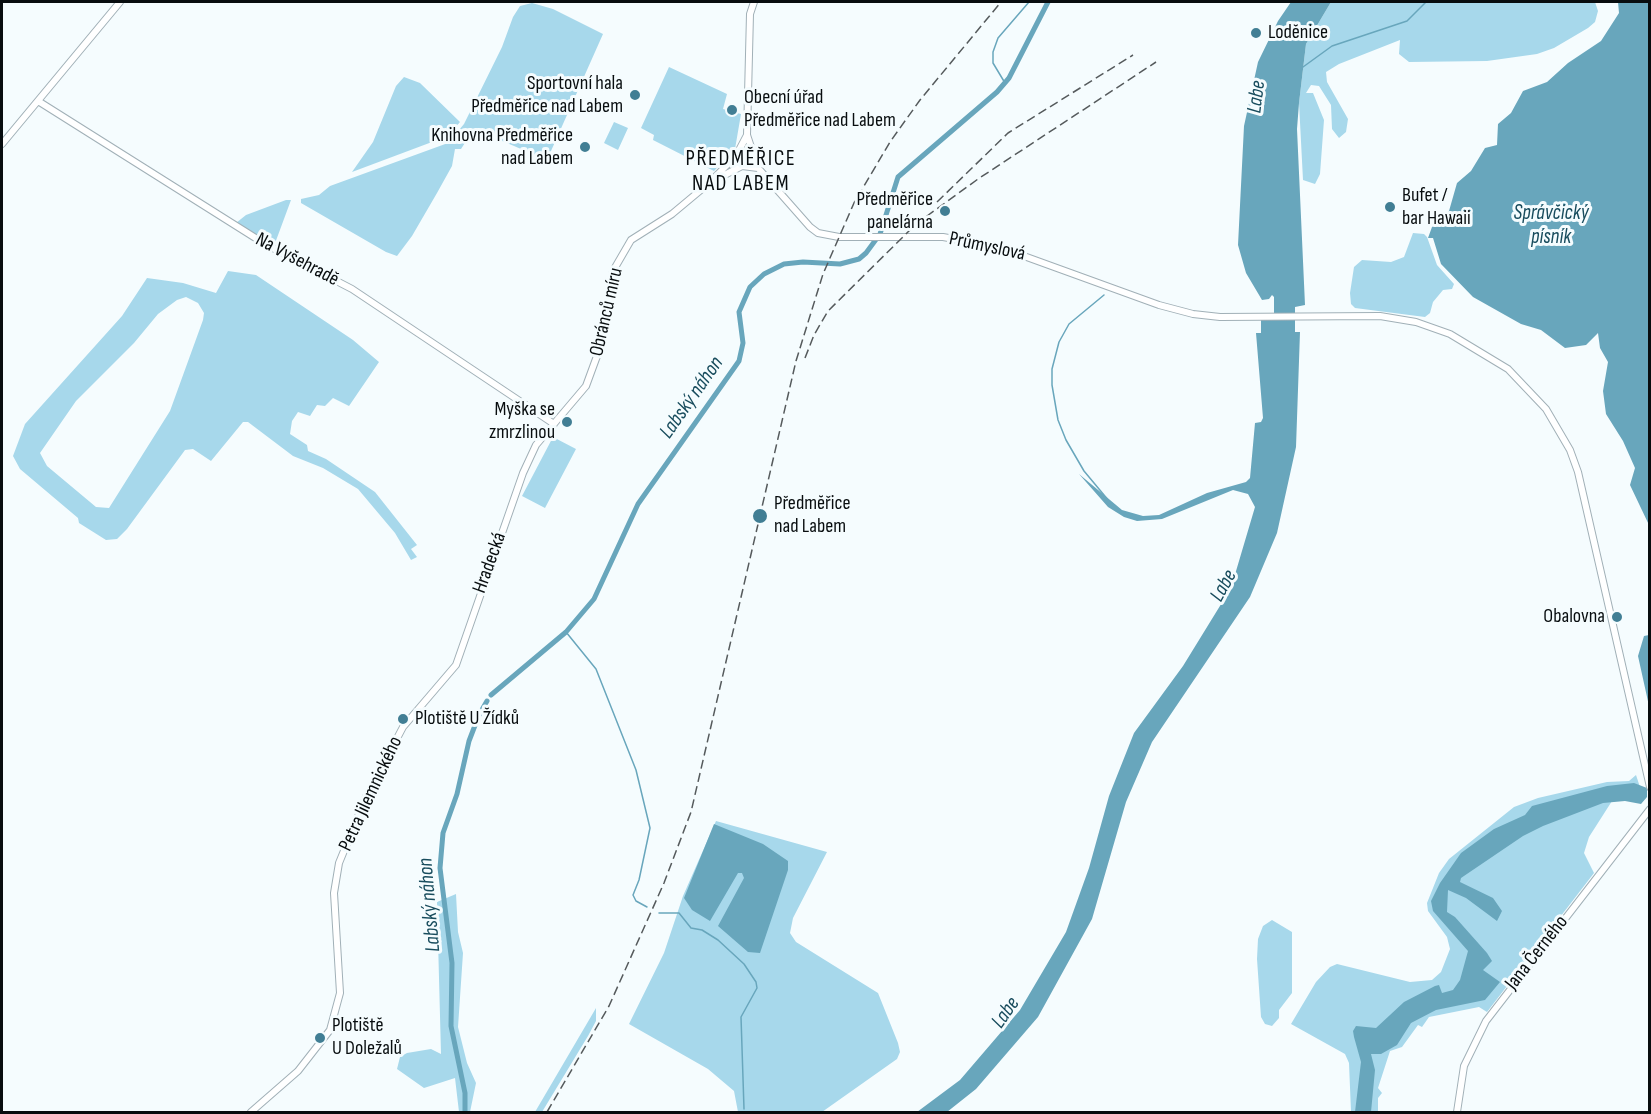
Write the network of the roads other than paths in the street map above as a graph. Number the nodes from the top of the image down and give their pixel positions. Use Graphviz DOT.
graph roads {
  1 [pos="120,2"];
  2 [pos="754,2"];
  3 [pos="38,101"];
  4 [pos="747,135"];
  5 [pos="2,144"];
  6 [pos="751,149"];
  7 [pos="758,168"];
  8 [pos="708,184"];
  9 [pos="554,424"];
  10 [pos="426,700"];
  11 [pos="1649,785"];
  12 [pos="1650,808"];
  13 [pos="250,1113"];
  14 [pos="1457,1113"];
  1 -- 3 [label="street"];
  2 -- 4 [label="street, Obránců míru"];
  3 -- 5 [label="street"];
  3 -- 9 [label="street, Na Vyšehradě"];
  4 -- 6 [label="street, Obránců míru"];
  4 -- 8 [label="street, Obránců míru"];
  6 -- 7 [label="street, Průmyslová"];
  7 -- 8 [label="street"];
  7 -- 11 [label="street, Průmyslová"];
  8 -- 9 [label="street, Obránců míru"];
  9 -- 10 [label="street, Hradecká"];
  10 -- 13 [label="street, Petra Jilemnického"];
  12 -- 14 [label="street, Jana Černého"];
}
